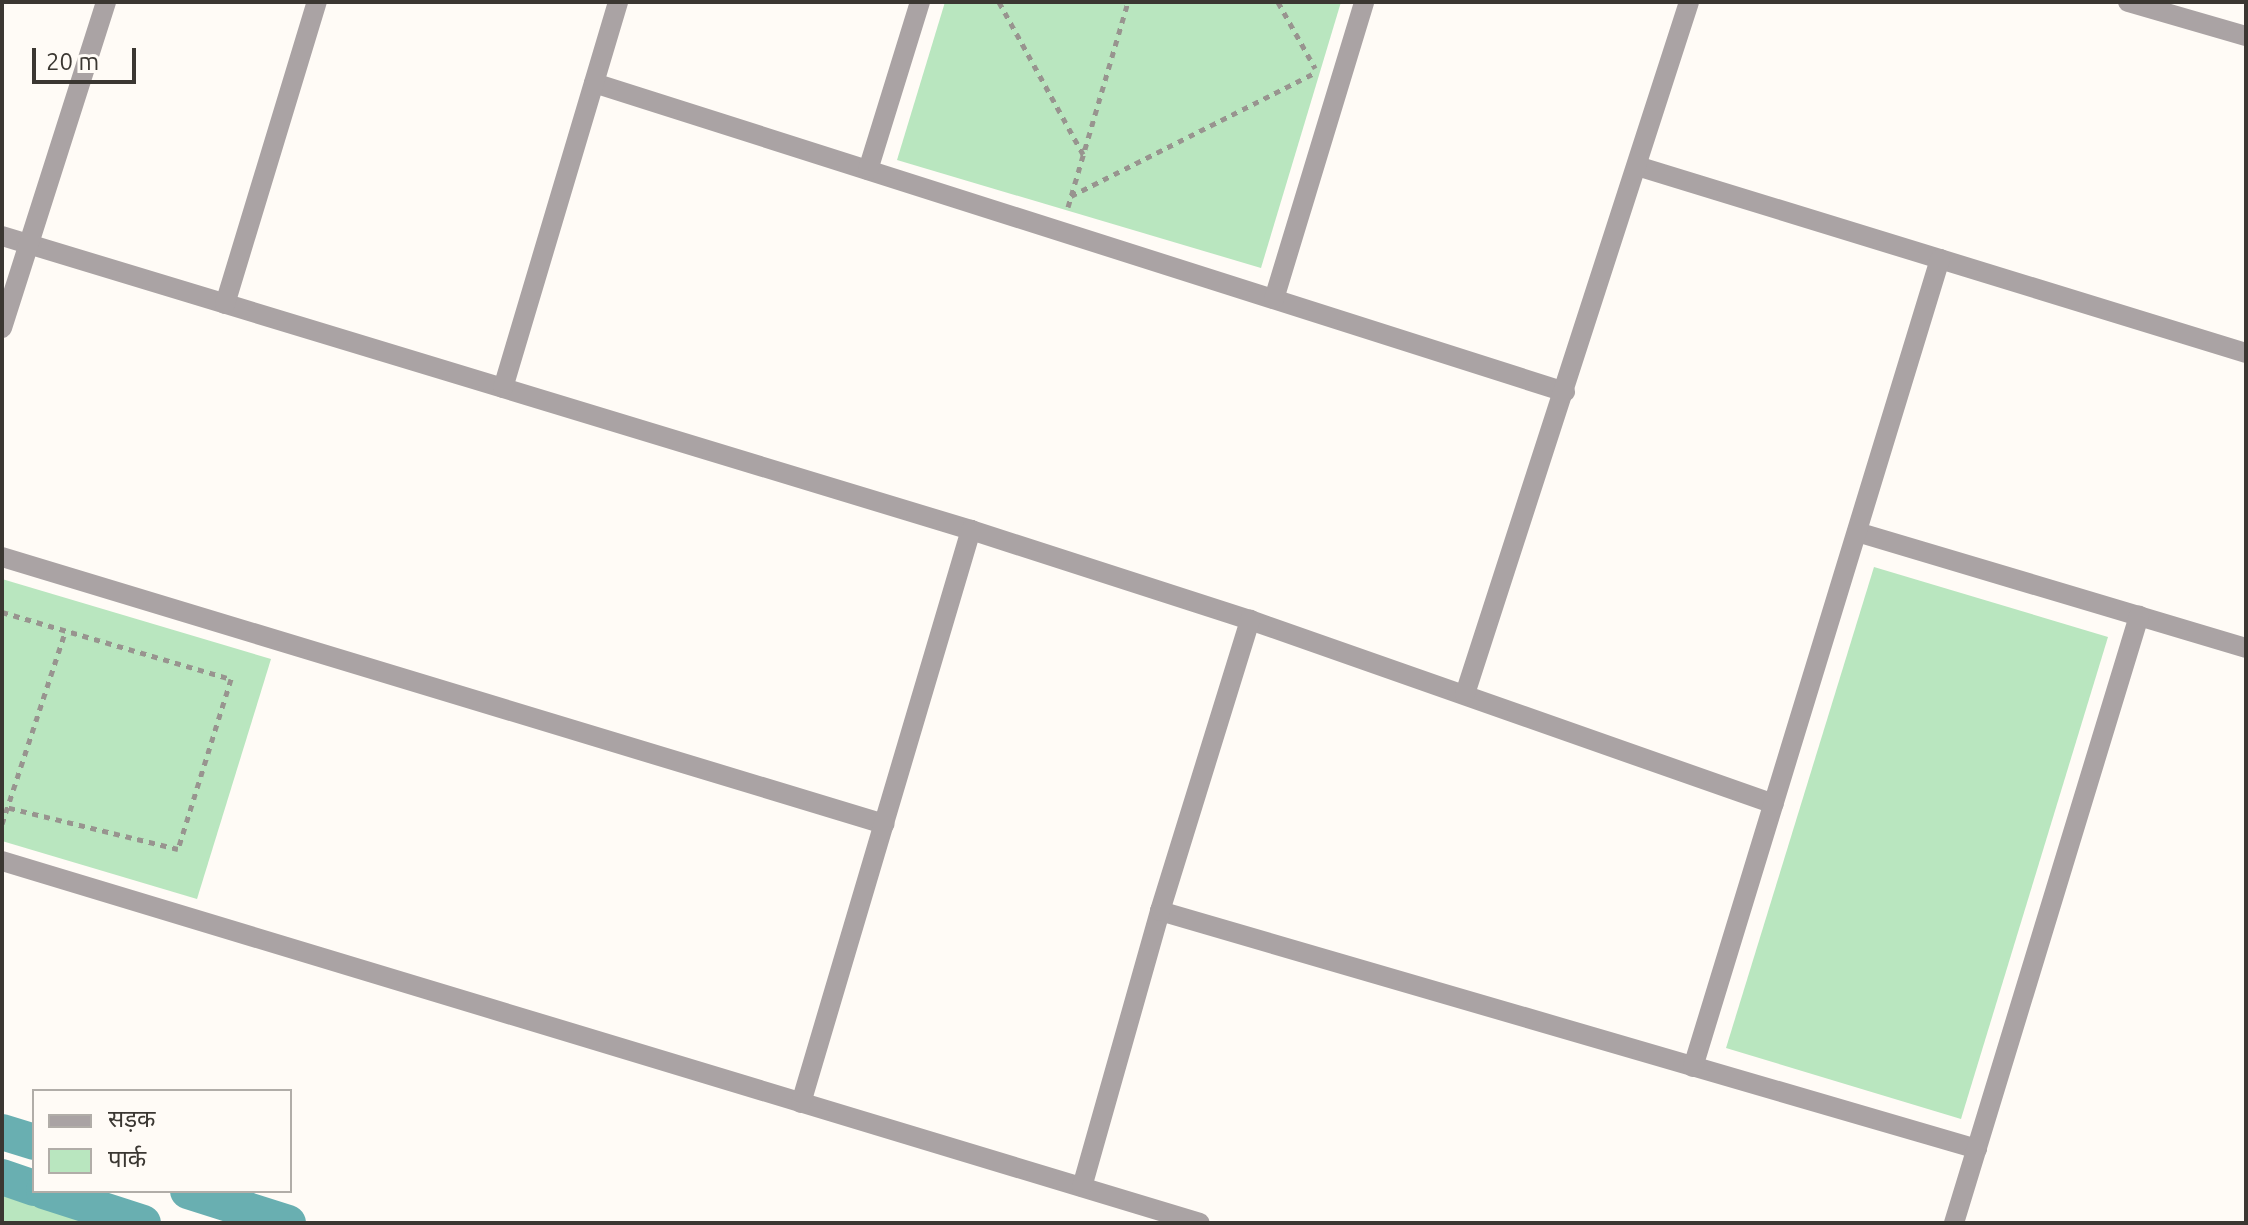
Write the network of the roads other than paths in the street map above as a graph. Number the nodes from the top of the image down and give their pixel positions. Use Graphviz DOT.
graph roads {
  1 [pos="106,2"];
  2 [pos="317,2"];
  3 [pos="618,2"];
  4 [pos="920,2"];
  5 [pos="1364,2"];
  6 [pos="1689,2"];
  7 [pos="2128,2"];
  8 [pos="2246,36"];
  9 [pos="594,83"];
  10 [pos="1637,166"];
  11 [pos="868,170"];
  12 [pos="2,236"];
  13 [pos="26,244"];
  14 [pos="1940,259"];
  15 [pos="1274,299"];
  16 [pos="225,304"];
  17 [pos="2,328"];
  18 [pos="2246,353"];
  19 [pos="503,388"];
  20 [pos="1565,392"];
  21 [pos="971,530"];
  22 [pos="1857,532"];
  23 [pos="2,557"];
  24 [pos="2139,616"];
  25 [pos="1250,620"];
  26 [pos="2246,648"];
  27 [pos="1465,694"];
  28 [pos="1774,804"];
  29 [pos="884,824"];
  30 [pos="2,861"];
  31 [pos="1160,911"];
  32 [pos="1693,1067"];
  33 [pos="801,1103"];
  34 [pos="1977,1149"];
  35 [pos="1082,1187"];
  36 [pos="1200,1223"];
  37 [pos="1954,1223"];
  1 -- 13 [label="street"];
  2 -- 16 [label="street"];
  3 -- 9 [label="street"];
  4 -- 11 [label="street"];
  5 -- 15 [label="street"];
  6 -- 10 [label="street"];
  7 -- 8 [label="street"];
  9 -- 11 [label="street"];
  9 -- 19 [label="street"];
  10 -- 14 [label="street"];
  10 -- 20 [label="street"];
  11 -- 15 [label="street"];
  12 -- 13 [label="street"];
  13 -- 16 [label="street"];
  13 -- 17 [label="street"];
  14 -- 18 [label="street"];
  14 -- 22 [label="street"];
  15 -- 20 [label="street"];
  16 -- 19 [label="street"];
  19 -- 21 [label="street"];
  20 -- 27 [label="street"];
  21 -- 25 [label="street"];
  21 -- 29 [label="street"];
  22 -- 24 [label="street"];
  22 -- 28 [label="street"];
  23 -- 29 [label="street"];
  24 -- 26 [label="street"];
  24 -- 34 [label="street"];
  25 -- 27 [label="street"];
  25 -- 31 [label="street"];
  27 -- 28 [label="street"];
  28 -- 32 [label="street"];
  29 -- 33 [label="street"];
  30 -- 33 [label="street"];
  31 -- 32 [label="street"];
  31 -- 35 [label="street"];
  32 -- 34 [label="street"];
  33 -- 35 [label="street"];
  34 -- 37 [label="street"];
  35 -- 36 [label="street"];
}
